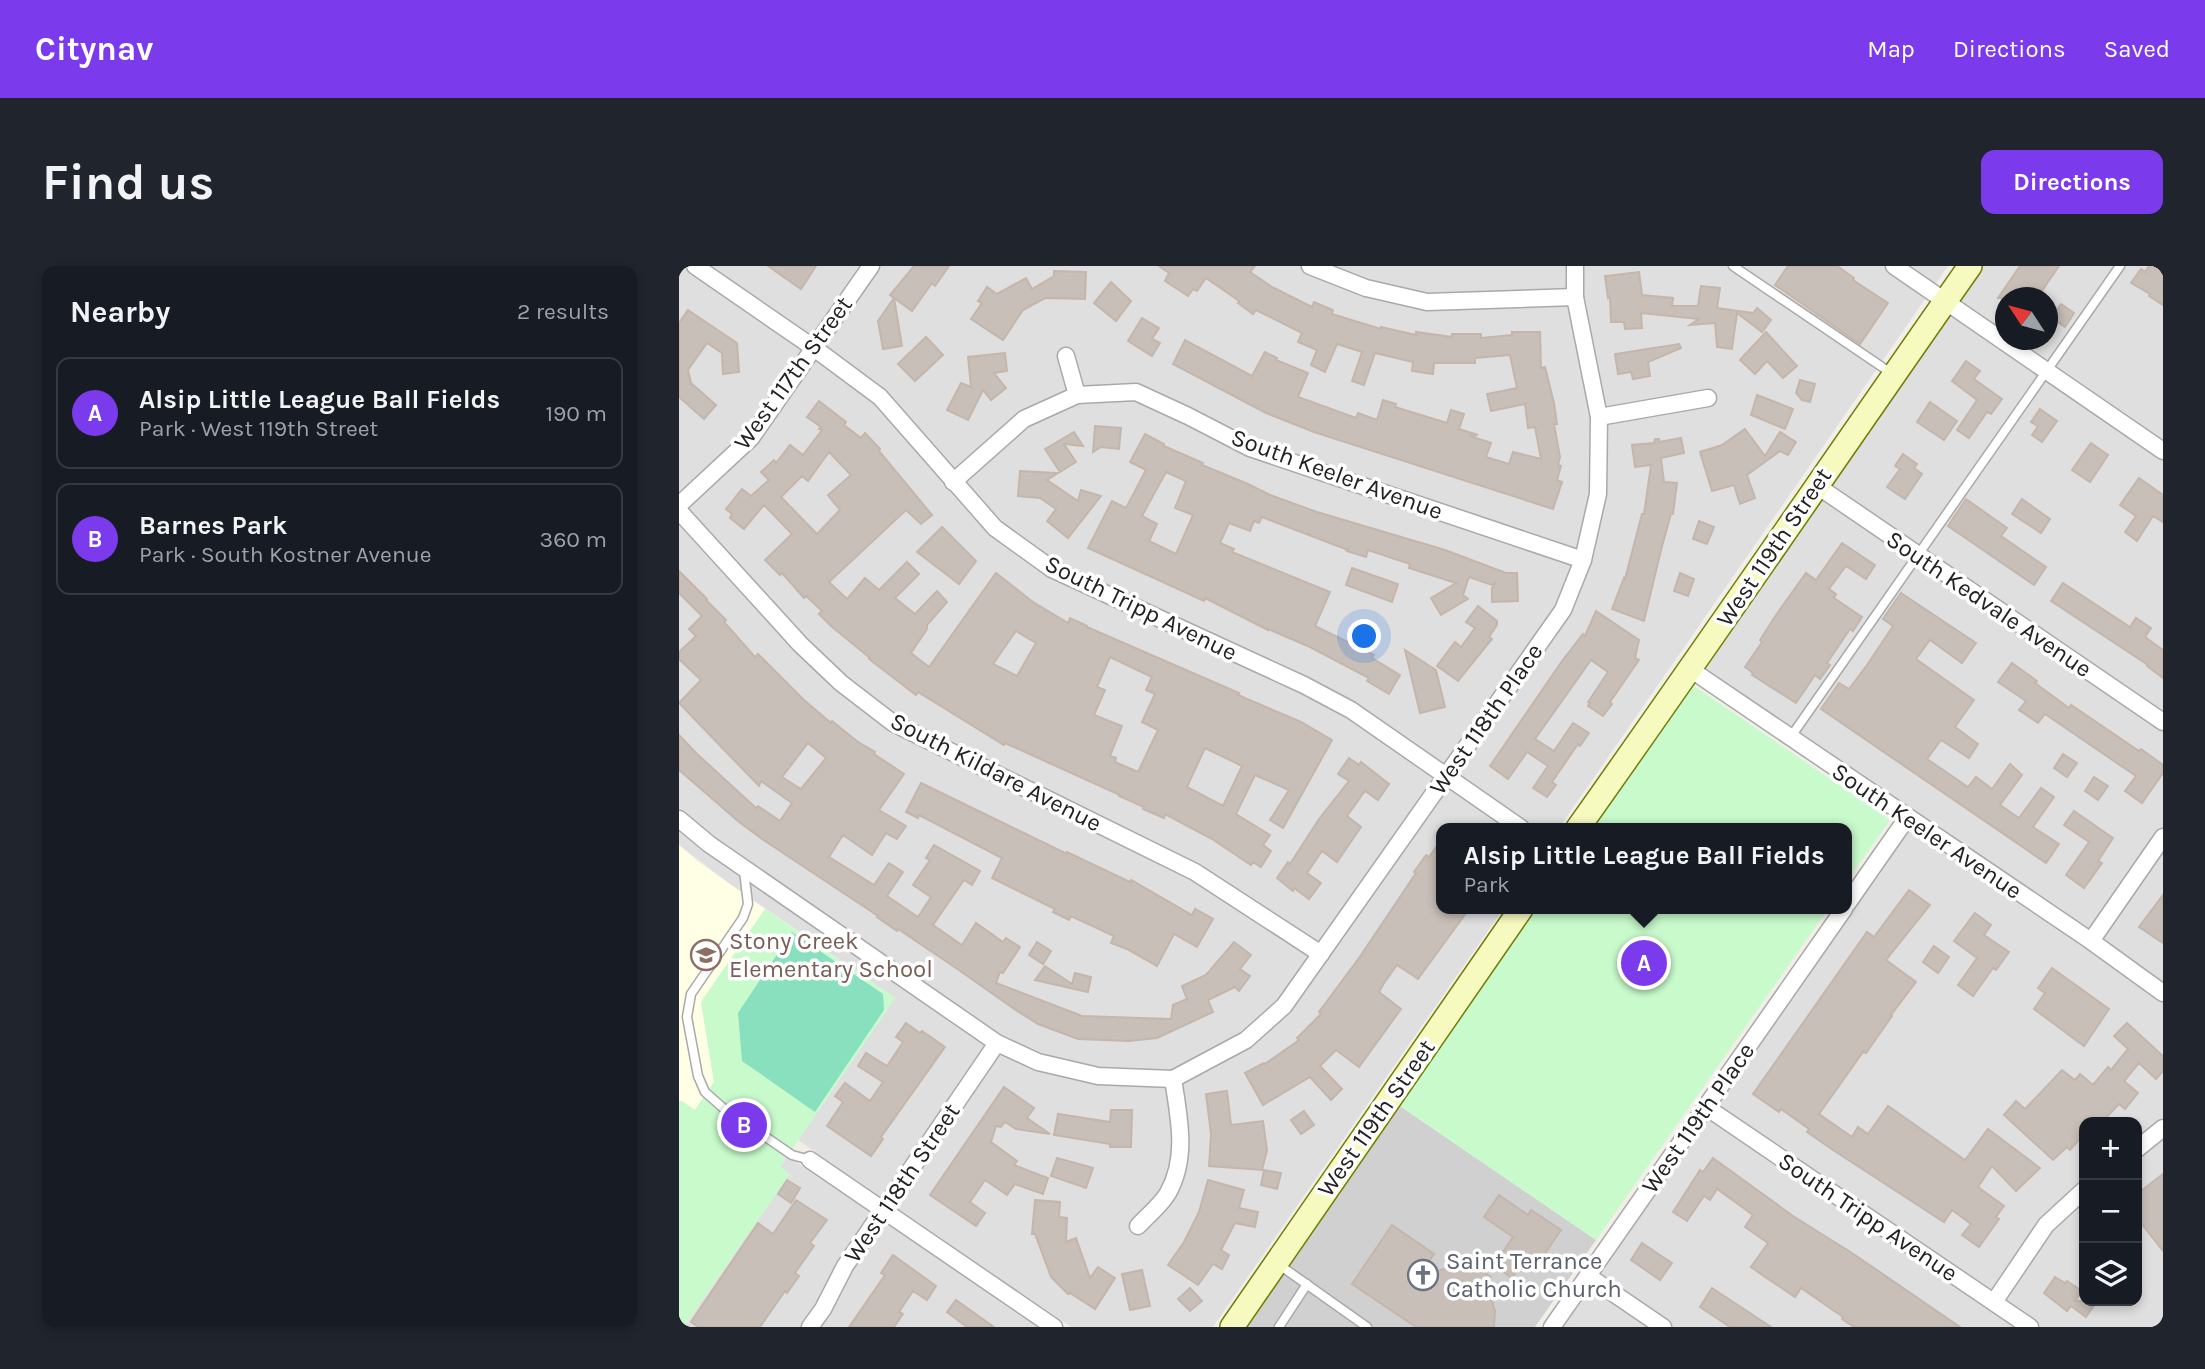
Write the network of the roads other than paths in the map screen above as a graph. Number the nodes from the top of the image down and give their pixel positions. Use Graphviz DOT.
graph roads {
  1 [pos="695,266"];
  2 [pos="871,266"];
  3 [pos="1310,266"];
  4 [pos="1575,266"];
  5 [pos="1733,266"];
  6 [pos="1894,266"];
  7 [pos="1970,266"];
  8 [pos="2120,266"];
  9 [pos="1575,297"];
  10 [pos="1945,301"];
  11 [pos="814,348"];
  12 [pos="1066,356"];
  13 [pos="2047,371"];
  14 [pos="1893,375"];
  15 [pos="1077,395"];
  16 [pos="1708,398"];
  17 [pos="1599,417"];
  18 [pos="2163,451"];
  19 [pos="953,482"];
  20 [pos="1816,485"];
  21 [pos="679,506"];
  22 [pos="679,511"];
  23 [pos="1918,556"];
  24 [pos="1583,560"];
  25 [pos="1690,669"];
  26 [pos="2163,722"];
  27 [pos="1790,738"];
  28 [pos="1446,777"];
  29 [pos="679,818"];
  30 [pos="1907,818"];
  31 [pos="1514,823"];
  32 [pos="1582,823"];
  33 [pos="2163,837"];
  34 [pos="743,868"];
  35 [pos="1852,897"];
  36 [pos="1518,914"];
  37 [pos="1841,914"];
  38 [pos="2091,941"];
  39 [pos="1321,954"];
  40 [pos="2163,993"];
  41 [pos="997,1043"];
  42 [pos="1173,1079"];
  43 [pos="1706,1107"];
  44 [pos="2163,1128"];
  45 [pos="2142,1145"];
  46 [pos="810,1160"];
  47 [pos="2079,1195"];
  48 [pos="883,1209"];
  49 [pos="1138,1226"];
  50 [pos="1276,1262"];
  51 [pos="1588,1276"];
  52 [pos="1307,1284"];
  53 [pos="1994,1302"];
  54 [pos="1281,1324"];
  55 [pos="810,1327"];
  56 [pos="1054,1327"];
  57 [pos="1232,1327"];
  58 [pos="1291,1327"];
  59 [pos="1367,1327"];
  60 [pos="1552,1327"];
  61 [pos="1663,1327"];
  62 [pos="2030,1327"];
  1 -- 11 [label="street, South Tripp Avenue"];
  2 -- 11 [label="street, West 117th Street"];
  3 -- 9 [label="street"];
  4 -- 9 [label="street, West 118th Place"];
  5 -- 14 [label="lane"];
  6 -- 10 [label="street"];
  7 -- 10 [label="street, West 119th Street"];
  8 -- 13 [label="lane"];
  9 -- 17 [label="street, West 118th Place"];
  10 -- 13 [label="street"];
  10 -- 14 [label="street, West 119th Street"];
  11 -- 19 [label="street, South Tripp Avenue"];
  11 -- 21 [label="street, West 117th Street"];
  12 -- 15 [label="street"];
  13 -- 18 [label="street"];
  13 -- 23 [label="lane"];
  14 -- 20 [label="street, West 119th Street"];
  15 -- 19 [label="street, South Keeler Avenue"];
  15 -- 24 [label="street, South Keeler Avenue"];
  16 -- 17 [label="street"];
  17 -- 24 [label="street, West 118th Place"];
  19 -- 28 [label="street, South Tripp Avenue"];
  20 -- 23 [label="street, South Kedvale Avenue"];
  20 -- 25 [label="street, West 119th Street"];
  22 -- 39 [label="street, South Kildare Avenue"];
  23 -- 26 [label="street, South Kedvale Avenue"];
  23 -- 27 [label="lane"];
  24 -- 28 [label="street, West 118th Place"];
  25 -- 27 [label="street, South Keeler Avenue"];
  25 -- 32 [label="street, West 119th Street"];
  27 -- 30 [label="street, South Keeler Avenue"];
  28 -- 31 [label="street, South Tripp Avenue"];
  28 -- 39 [label="street, West 118th Place"];
  29 -- 34 [label="street"];
  30 -- 35 [label="street"];
  30 -- 38 [label="street, South Keeler Avenue"];
  33 -- 38 [label="street"];
  34 -- 41 [label="street"];
  34 -- 46 [label="lane"];
  36 -- 50 [label="street, West 119th Street"];
  37 -- 43 [label="street, West 119th Place"];
  38 -- 40 [label="street, South Keeler Avenue"];
  39 -- 42 [label="street, West 118th Place"];
  41 -- 42 [label="street"];
  41 -- 48 [label="street, West 118th Street"];
  42 -- 49 [label="street"];
  43 -- 51 [label="street, West 119th Place"];
  43 -- 53 [label="street, South Tripp Avenue"];
  44 -- 45 [label="street"];
  46 -- 48 [label="street"];
  47 -- 53 [label="street"];
  48 -- 55 [label="street, West 118th Street"];
  48 -- 56 [label="street"];
  50 -- 52 [label="lane"];
  50 -- 57 [label="street, West 119th Street"];
  51 -- 60 [label="street, West 119th Place"];
  51 -- 61 [label="street"];
  52 -- 54 [label="lane"];
  52 -- 59 [label="lane"];
  53 -- 62 [label="street, South Tripp Avenue"];
  54 -- 58 [label="lane"];
}
